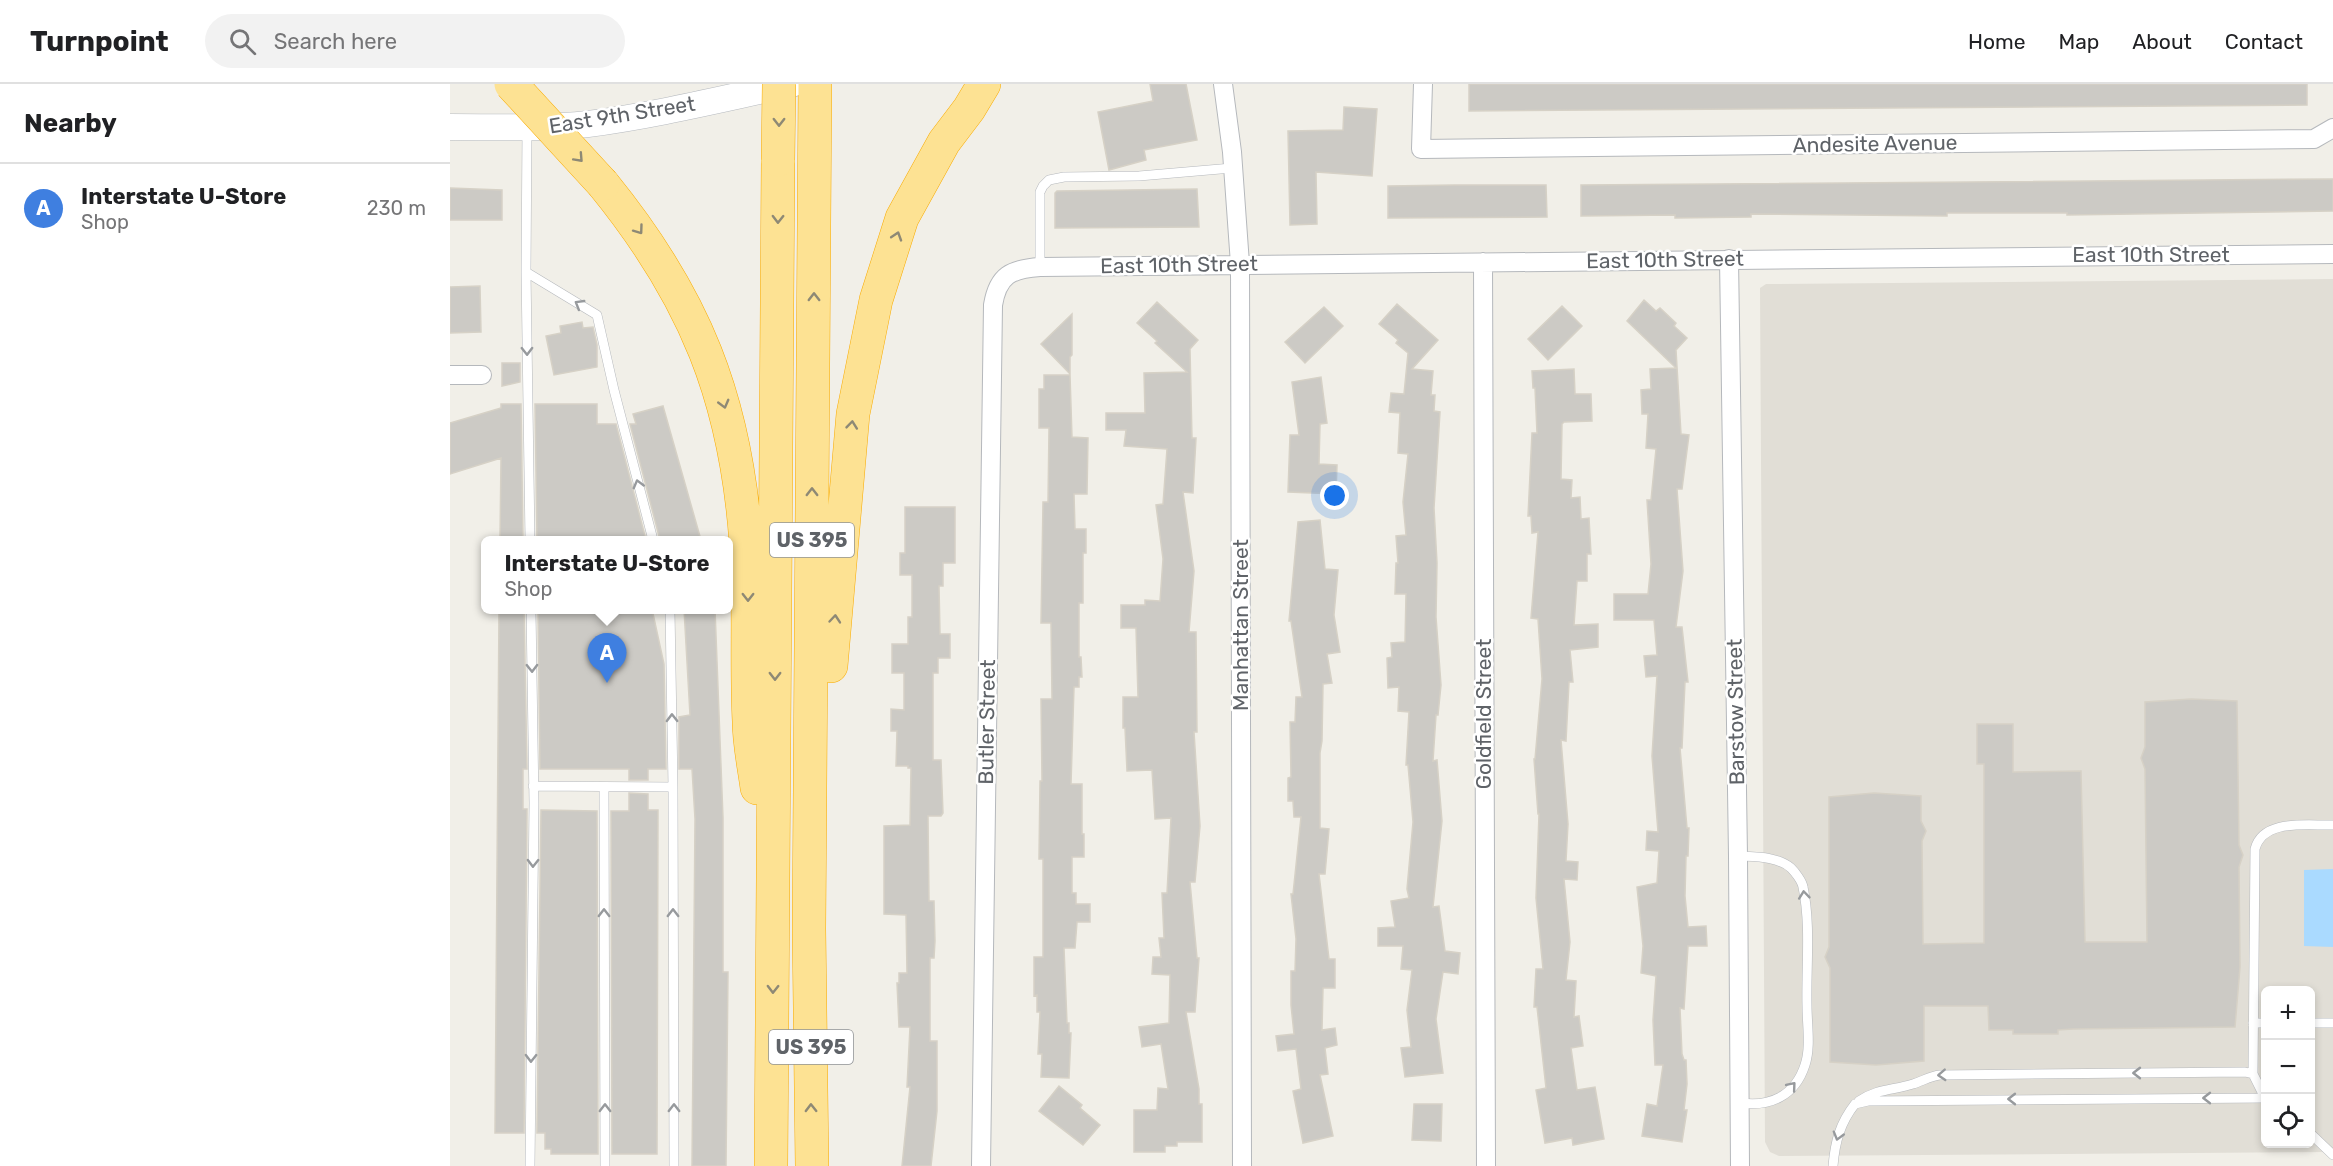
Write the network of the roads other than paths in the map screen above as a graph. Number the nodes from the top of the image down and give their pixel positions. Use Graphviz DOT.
graph roads {
  1 [pos="511,84"];
  2 [pos="779,84"];
  3 [pos="792,84"];
  4 [pos="815,84"];
  5 [pos="1223,84"];
  6 [pos="1423,84"];
  7 [pos="963,107"];
  8 [pos="450,127"];
  9 [pos="527,128"];
  10 [pos="2333,128"];
  11 [pos="1232,168"];
  12 [pos="2333,254"];
  13 [pos="1729,259"];
  14 [pos="1483,262"];
  15 [pos="1240,264"];
  16 [pos="1040,267"];
  17 [pos="526,272"];
  18 [pos="1001,280"];
  19 [pos="450,375"];
  20 [pos="482,375"];
  21 [pos="530,536"];
  22 [pos="652,536"];
  23 [pos="531,614"];
  24 [pos="670,614"];
  25 [pos="533,786"];
  26 [pos="604,787"];
  27 [pos="673,788"];
  28 [pos="2333,825"];
  29 [pos="1738,856"];
  30 [pos="809,929"];
  31 [pos="774,930"];
  32 [pos="2253,1023"];
  33 [pos="2261,1023"];
  34 [pos="2315,1023"];
  35 [pos="2333,1023"];
  36 [pos="2253,1074"];
  37 [pos="2263,1094"];
  38 [pos="2261,1098"];
  39 [pos="1741,1103"];
  40 [pos="1855,1104"];
  41 [pos="2315,1139"];
  42 [pos="2333,1155"];
  43 [pos="530,1166"];
  44 [pos="605,1166"];
  45 [pos="674,1166"];
  46 [pos="771,1166"];
  47 [pos="812,1166"];
  48 [pos="981,1166"];
  49 [pos="1242,1166"];
  50 [pos="1486,1166"];
  51 [pos="1740,1166"];
  52 [pos="1833,1166"];
  1 -- 31 [label="highway, one-way, bridge"];
  2 -- 31 [label="highway, US 395, one-way, bridge"];
  3 -- 9 [label="street, East 9th Street"];
  30 -- 4 [label="highway, US 395, one-way"];
  5 -- 11 [label="street, Manhattan Street"];
  6 -- 10 [label="street, Andesite Avenue"];
  30 -- 7 [label="highway, one-way"];
  8 -- 9 [label="street, East 9th Street"];
  9 -- 17 [label="lane"];
  11 -- 15 [label="street, Manhattan Street"];
  11 -- 16 [label="lane"];
  12 -- 13 [label="street, East 10th Street"];
  13 -- 14 [label="street, East 10th Street"];
  13 -- 29 [label="street, Barstow Street"];
  14 -- 15 [label="street, East 10th Street"];
  14 -- 50 [label="street, Goldfield Street"];
  15 -- 16 [label="street, East 10th Street"];
  15 -- 49 [label="street, Manhattan Street"];
  16 -- 18 [label="street, East 10th Street"];
  17 -- 21 [label="lane, one-way"];
  22 -- 17 [label="lane, one-way"];
  18 -- 48 [label="street, Butler Street"];
  19 -- 20 [label="street"];
  23 -- 25 [label="lane, one-way"];
  27 -- 24 [label="lane, one-way"];
  25 -- 26 [label="lane"];
  25 -- 43 [label="lane, one-way"];
  26 -- 27 [label="lane"];
  44 -- 26 [label="lane, one-way"];
  45 -- 27 [label="lane, one-way"];
  28 -- 32 [label="lane"];
  29 -- 39 [label="street, Barstow Street"];
  39 -- 29 [label="lane, one-way"];
  47 -- 30 [label="highway, US 395, one-way"];
  31 -- 46 [label="highway, US 395, one-way"];
  32 -- 33 [label="lane"];
  32 -- 36 [label="lane"];
  34 -- 35 [label="lane"];
  36 -- 37 [label="lane"];
  36 -- 40 [label="lane, one-way"];
  38 -- 40 [label="lane, one-way"];
  39 -- 51 [label="street, Barstow Street"];
  40 -- 52 [label="lane, one-way"];
  41 -- 42 [label="lane"];
}
